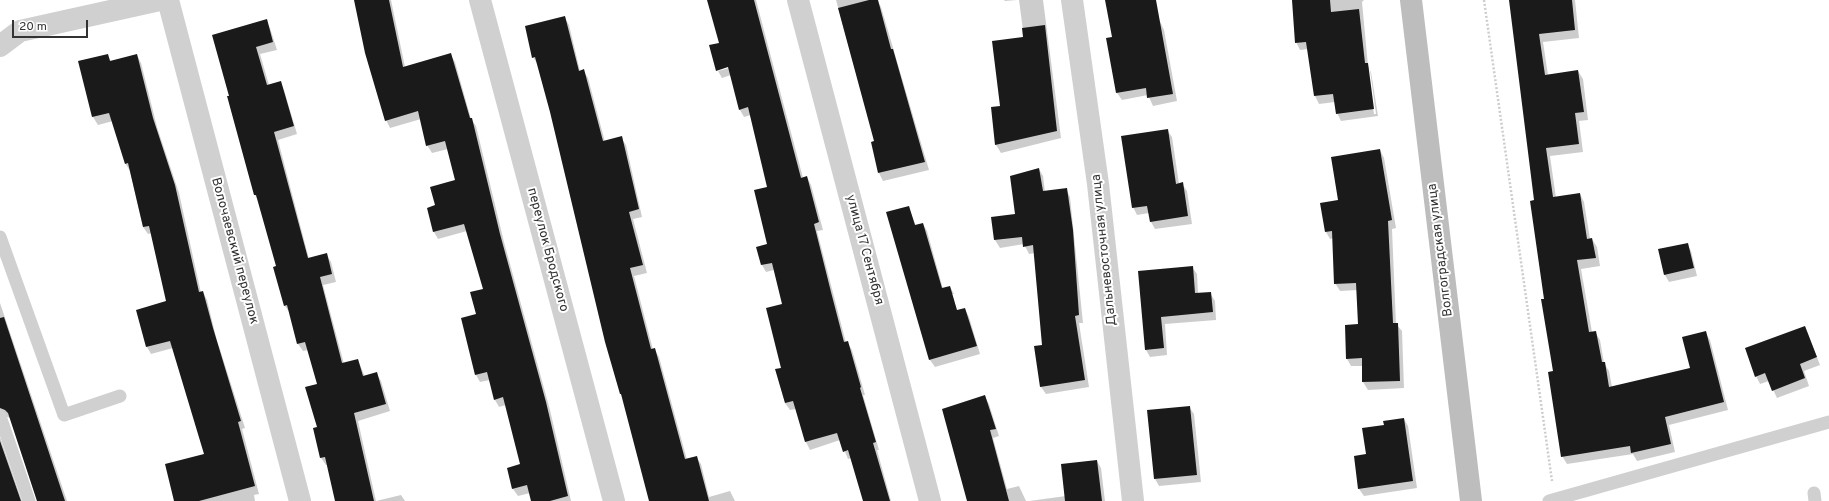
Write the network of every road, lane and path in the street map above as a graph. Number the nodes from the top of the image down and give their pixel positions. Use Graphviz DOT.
graph roads {
  1 [pos="160,0"];
  2 [pos="168,0"];
  3 [pos="480,0"];
  4 [pos="798,0"];
  5 [pos="1072,0"];
  6 [pos="1411,0"];
  7 [pos="1484,0"];
  8 [pos="0,46"];
  9 [pos="0,237"];
  10 [pos="120,396"];
  11 [pos="0,416"];
  12 [pos="1829,422"];
  13 [pos="1552,500"];
  14 [pos="29,501"];
  15 [pos="300,501"];
  16 [pos="614,501"];
  17 [pos="930,501"];
  18 [pos="1133,501"];
  19 [pos="1471,501"];
  1 -- 8 [label="street"];
  2 -- 15 [label="street, Волочаевский переулок"];
  3 -- 16 [label="street, переулок Бродского"];
  4 -- 17 [label="street, улица 17 Сентября"];
  5 -- 18 [label="street, Дальневосточная улица"];
  6 -- 19 [label="main road, Волгоградская улица"];
  7 -- 13 [label="path"];
  9 -- 10 [label="lane"];
  11 -- 14 [label="lane"];
  12 -- 13 [label="lane"];
}
